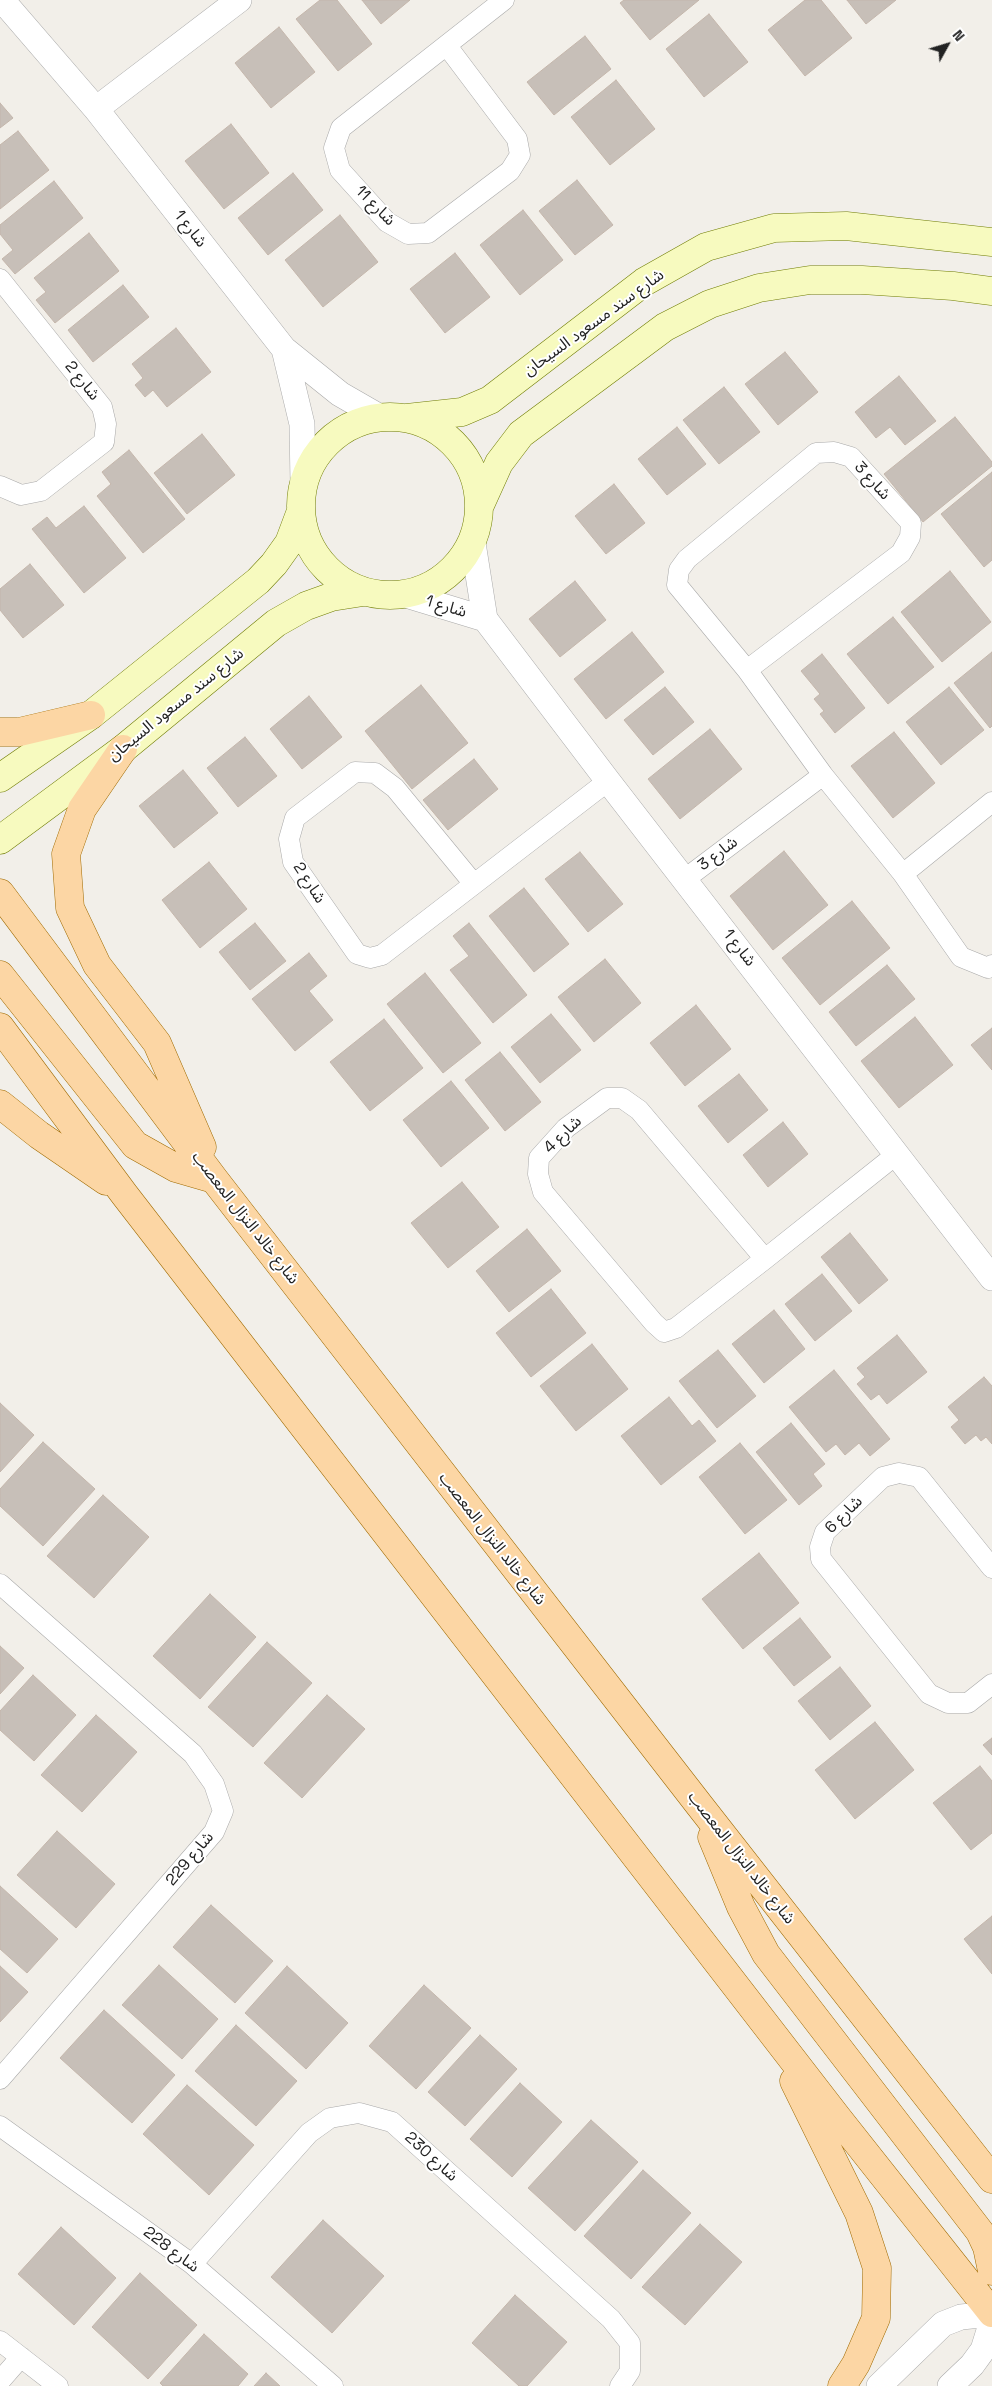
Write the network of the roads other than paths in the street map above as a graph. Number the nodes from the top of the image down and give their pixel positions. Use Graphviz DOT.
graph roads {
  1 [pos="2,0"];
  2 [pos="239,0"];
  3 [pos="504,0"];
  4 [pos="447,46"];
  5 [pos="96,109"];
  6 [pos="992,242"];
  7 [pos="0,279"];
  8 [pos="992,292"];
  9 [pos="284,349"];
  10 [pos="380,417"];
  11 [pos="407,418"];
  12 [pos="303,484"];
  13 [pos="0,486"];
  14 [pos="480,506"];
  15 [pos="301,511"];
  16 [pos="473,543"];
  17 [pos="363,592"];
  18 [pos="406,595"];
  19 [pos="485,618"];
  20 [pos="746,670"];
  21 [pos="91,715"];
  22 [pos="0,732"];
  23 [pos="122,749"];
  24 [pos="823,775"];
  25 [pos="0,778"];
  26 [pos="608,781"];
  27 [pos="992,802"];
  28 [pos="0,840"];
  29 [pos="903,874"];
  30 [pos="685,879"];
  31 [pos="474,884"];
  32 [pos="0,893"];
  33 [pos="992,966"];
  34 [pos="0,975"];
  35 [pos="0,1027"];
  36 [pos="0,1104"];
  37 [pos="897,1154"];
  38 [pos="214,1179"];
  39 [pos="124,1194"];
  40 [pos="766,1259"];
  41 [pos="992,1278"];
  42 [pos="992,1568"];
  43 [pos="0,1584"];
  44 [pos="992,1684"];
  45 [pos="700,1806"];
  46 [pos="766,2026"];
  47 [pos="0,2079"];
  48 [pos="0,2126"];
  49 [pos="992,2179"];
  50 [pos="192,2264"];
  51 [pos="992,2271"];
  52 [pos="992,2292"];
  53 [pos="992,2304"];
  54 [pos="992,2313"];
  55 [pos="992,2321"];
  56 [pos="0,2341"];
  57 [pos="21,2357"];
  58 [pos="0,2381"];
  59 [pos="58,2386"];
  60 [pos="333,2386"];
  61 [pos="620,2386"];
  62 [pos="842,2386"];
  63 [pos="879,2386"];
  64 [pos="950,2386"];
  1 -- 5 [label="street, شارع 1"];
  2 -- 5 [label="street"];
  3 -- 4 [label="street, شارع 11"];
  4 -- 4 [label="street, شارع 11"];
  5 -- 9 [label="street, شارع 1"];
  6 -- 11 [label="main road, شارع سند مسعود السيحان"];
  7 -- 13 [label="street, شارع 2"];
  8 -- 14 [label="main road"];
  9 -- 10 [label="street, شارع 1"];
  9 -- 12 [label="street, شارع 1"];
  10 -- 11 [label="main road"];
  10 -- 12 [label="main road"];
  11 -- 14 [label="main road"];
  12 -- 15 [label="main road"];
  14 -- 16 [label="main road"];
  15 -- 17 [label="main road"];
  15 -- 21 [label="main road"];
  16 -- 18 [label="main road"];
  16 -- 19 [label="street, شارع 1"];
  17 -- 18 [label="main road"];
  17 -- 23 [label="main road, شارع سند مسعود السيحان"];
  18 -- 19 [label="street, شارع 1"];
  19 -- 26 [label="street, شارع 1"];
  20 -- 20 [label="street, شارع 3"];
  20 -- 24 [label="street, شارع 3"];
  21 -- 22 [label="main road"];
  21 -- 25 [label="main road"];
  23 -- 28 [label="main road, شارع سند مسعود السيحان"];
  23 -- 38 [label="main road"];
  24 -- 29 [label="street, شارع 3"];
  24 -- 30 [label="street, شارع 3"];
  26 -- 30 [label="street, شارع 1"];
  26 -- 31 [label="street, شارع 2"];
  27 -- 29 [label="street"];
  29 -- 33 [label="street, شارع 3"];
  30 -- 37 [label="street, شارع 1"];
  31 -- 31 [label="street, شارع 2"];
  32 -- 38 [label="main road, شارع خالد النزال المعصب"];
  34 -- 38 [label="main road"];
  35 -- 39 [label="main road"];
  36 -- 39 [label="main road"];
  37 -- 40 [label="street, شارع 4"];
  37 -- 41 [label="street, شارع 1"];
  38 -- 45 [label="main road, شارع خالد النزال المعصب"];
  39 -- 46 [label="main road"];
  40 -- 40 [label="street, شارع 4"];
  42 -- 44 [label="street, شارع 6"];
  43 -- 47 [label="street, شارع 229"];
  45 -- 49 [label="main road, شارع خالد النزال المعصب"];
  45 -- 51 [label="main road"];
  46 -- 54 [label="main road"];
  46 -- 62 [label="main road"];
  48 -- 50 [label="street, شارع 228"];
  50 -- 60 [label="street, شارع 228"];
  50 -- 61 [label="street, شارع 230"];
  52 -- 53 [label="main road"];
  54 -- 63 [label="street"];
  55 -- 64 [label="street"];
  56 -- 57 [label="street"];
  57 -- 58 [label="street"];
  57 -- 59 [label="street"];
}
